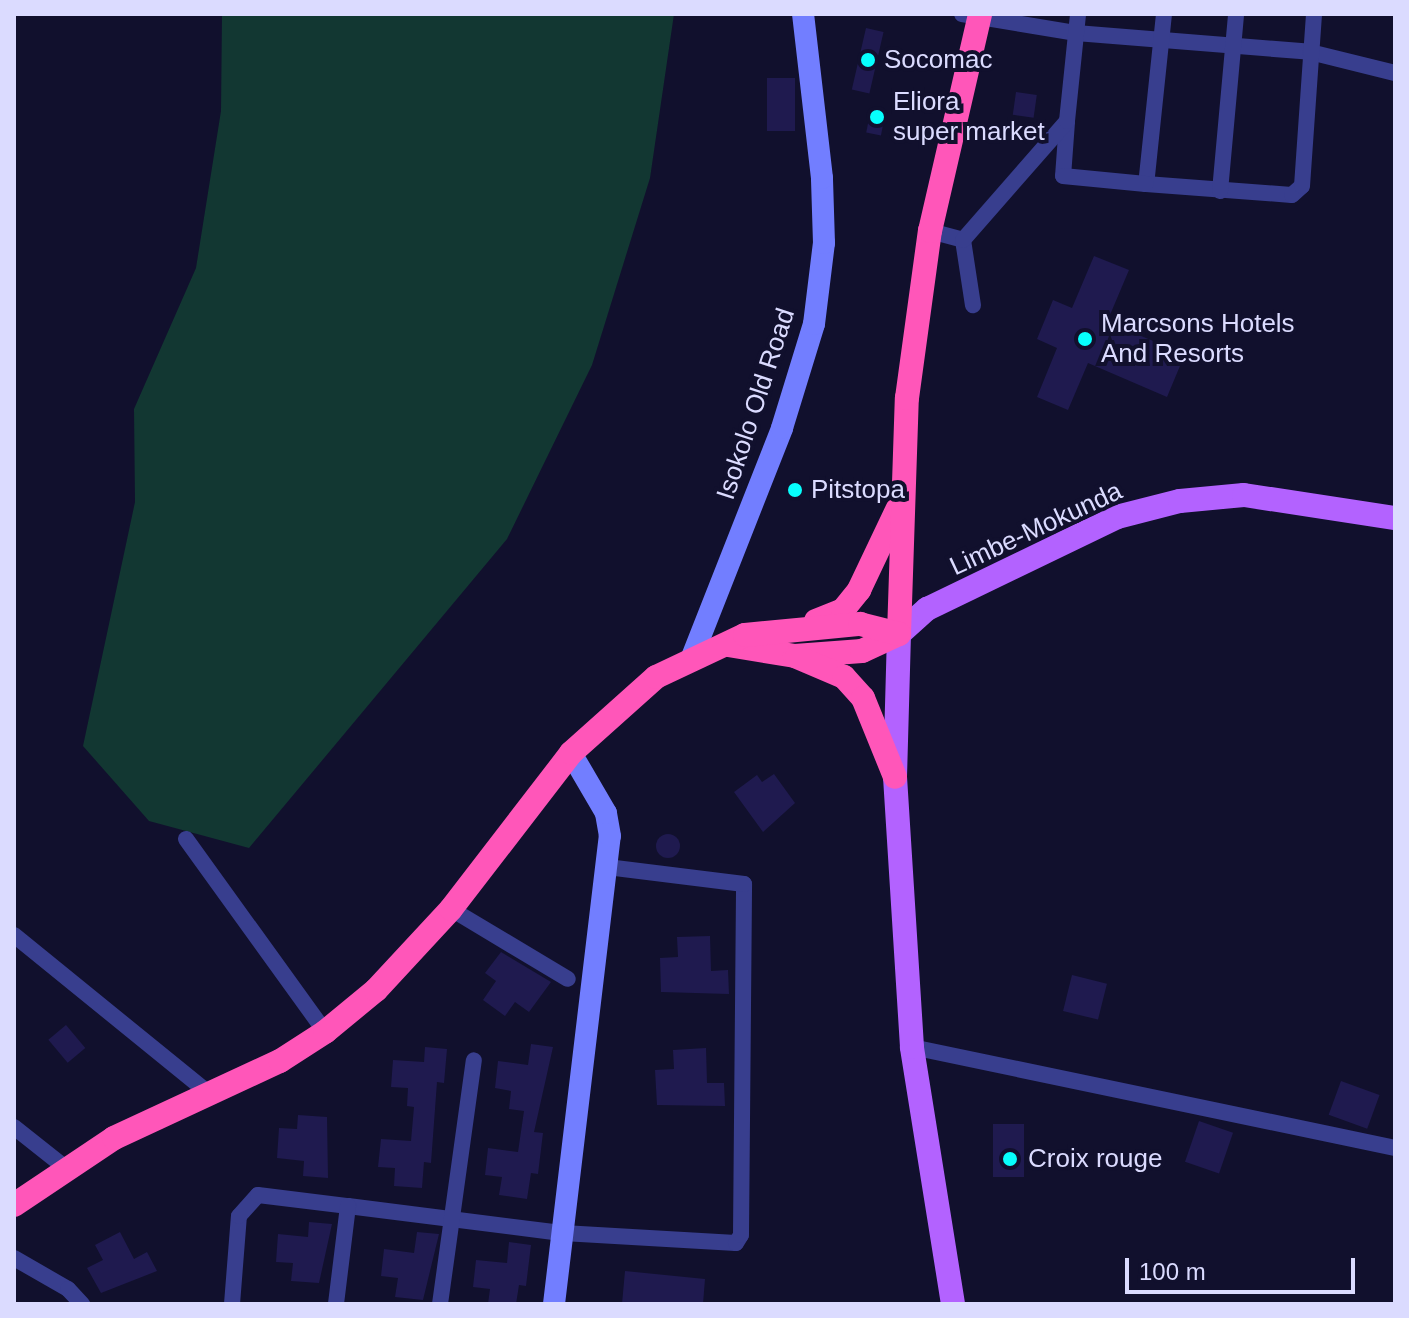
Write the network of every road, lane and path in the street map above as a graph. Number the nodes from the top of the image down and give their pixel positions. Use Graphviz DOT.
graph roads {
  1 [pos="803,14"];
  2 [pos="1078,14"];
  3 [pos="1164,14"];
  4 [pos="1236,14"];
  5 [pos="1314,14"];
  6 [pos="974,15"];
  7 [pos="1076,33"];
  8 [pos="1162,38"];
  9 [pos="1234,44"];
  10 [pos="1310,52"];
  11 [pos="1395,73"];
  12 [pos="1067,121"];
  13 [pos="1146,184"];
  14 [pos="1220,191"];
  15 [pos="930,231"];
  16 [pos="963,240"];
  17 [pos="973,305"];
  18 [pos="901,501"];
  19 [pos="1395,518"];
  20 [pos="796,630"];
  21 [pos="899,634"];
  22 [pos="728,645"];
  23 [pos="795,656"];
  24 [pos="692,657"];
  25 [pos="571,753"];
  26 [pos="895,777"];
  27 [pos="186,839"];
  28 [pos="607,867"];
  29 [pos="451,909"];
  30 [pos="14,935"];
  31 [pos="568,979"];
  32 [pos="325,1032"];
  33 [pos="912,1047"];
  34 [pos="474,1060"];
  35 [pos="207,1092"];
  36 [pos="14,1127"];
  37 [pos="1394,1146"];
  38 [pos="67,1169"];
  39 [pos="14,1205"];
  40 [pos="348,1206"];
  41 [pos="449,1218"];
  42 [pos="563,1233"];
  43 [pos="14,1258"];
  44 [pos="82,1304"];
  45 [pos="232,1304"];
  46 [pos="336,1304"];
  47 [pos="440,1304"];
  48 [pos="554,1304"];
  49 [pos="953,1304"];
  1 -- 24 [label="street, Isokolo Old Road"];
  2 -- 7 [label="street"];
  3 -- 8 [label="street"];
  4 -- 9 [label="street"];
  5 -- 10 [label="street"];
  6 -- 7 [label="street"];
  6 -- 15 [label="highway"];
  7 -- 8 [label="street"];
  7 -- 12 [label="street"];
  8 -- 9 [label="street"];
  8 -- 13 [label="street"];
  9 -- 10 [label="street"];
  9 -- 14 [label="street"];
  10 -- 11 [label="street"];
  10 -- 14 [label="street"];
  12 -- 13 [label="street"];
  12 -- 16 [label="street"];
  13 -- 14 [label="street"];
  15 -- 16 [label="street"];
  15 -- 18 [label="highway"];
  16 -- 17 [label="street"];
  18 -- 20 [label="highway"];
  18 -- 21 [label="highway"];
  19 -- 21 [label="main road, Limbe-Mokunda"];
  20 -- 21 [label="highway"];
  20 -- 22 [label="highway"];
  21 -- 23 [label="highway"];
  21 -- 26 [label="main road"];
  22 -- 23 [label="highway"];
  22 -- 24 [label="highway"];
  23 -- 26 [label="highway"];
  24 -- 25 [label="highway"];
  25 -- 28 [label="street"];
  25 -- 29 [label="highway"];
  26 -- 33 [label="main road"];
  27 -- 32 [label="street"];
  28 -- 42 [label="street"];
  28 -- 42 [label="street"];
  29 -- 31 [label="street"];
  29 -- 32 [label="highway"];
  30 -- 35 [label="street"];
  32 -- 35 [label="highway"];
  33 -- 37 [label="street"];
  33 -- 49 [label="main road"];
  34 -- 41 [label="street"];
  35 -- 38 [label="highway"];
  36 -- 38 [label="street"];
  38 -- 39 [label="highway"];
  40 -- 41 [label="street"];
  40 -- 45 [label="street"];
  40 -- 46 [label="street"];
  41 -- 42 [label="street"];
  41 -- 47 [label="street"];
  42 -- 48 [label="street"];
  43 -- 44 [label="street"];
}
